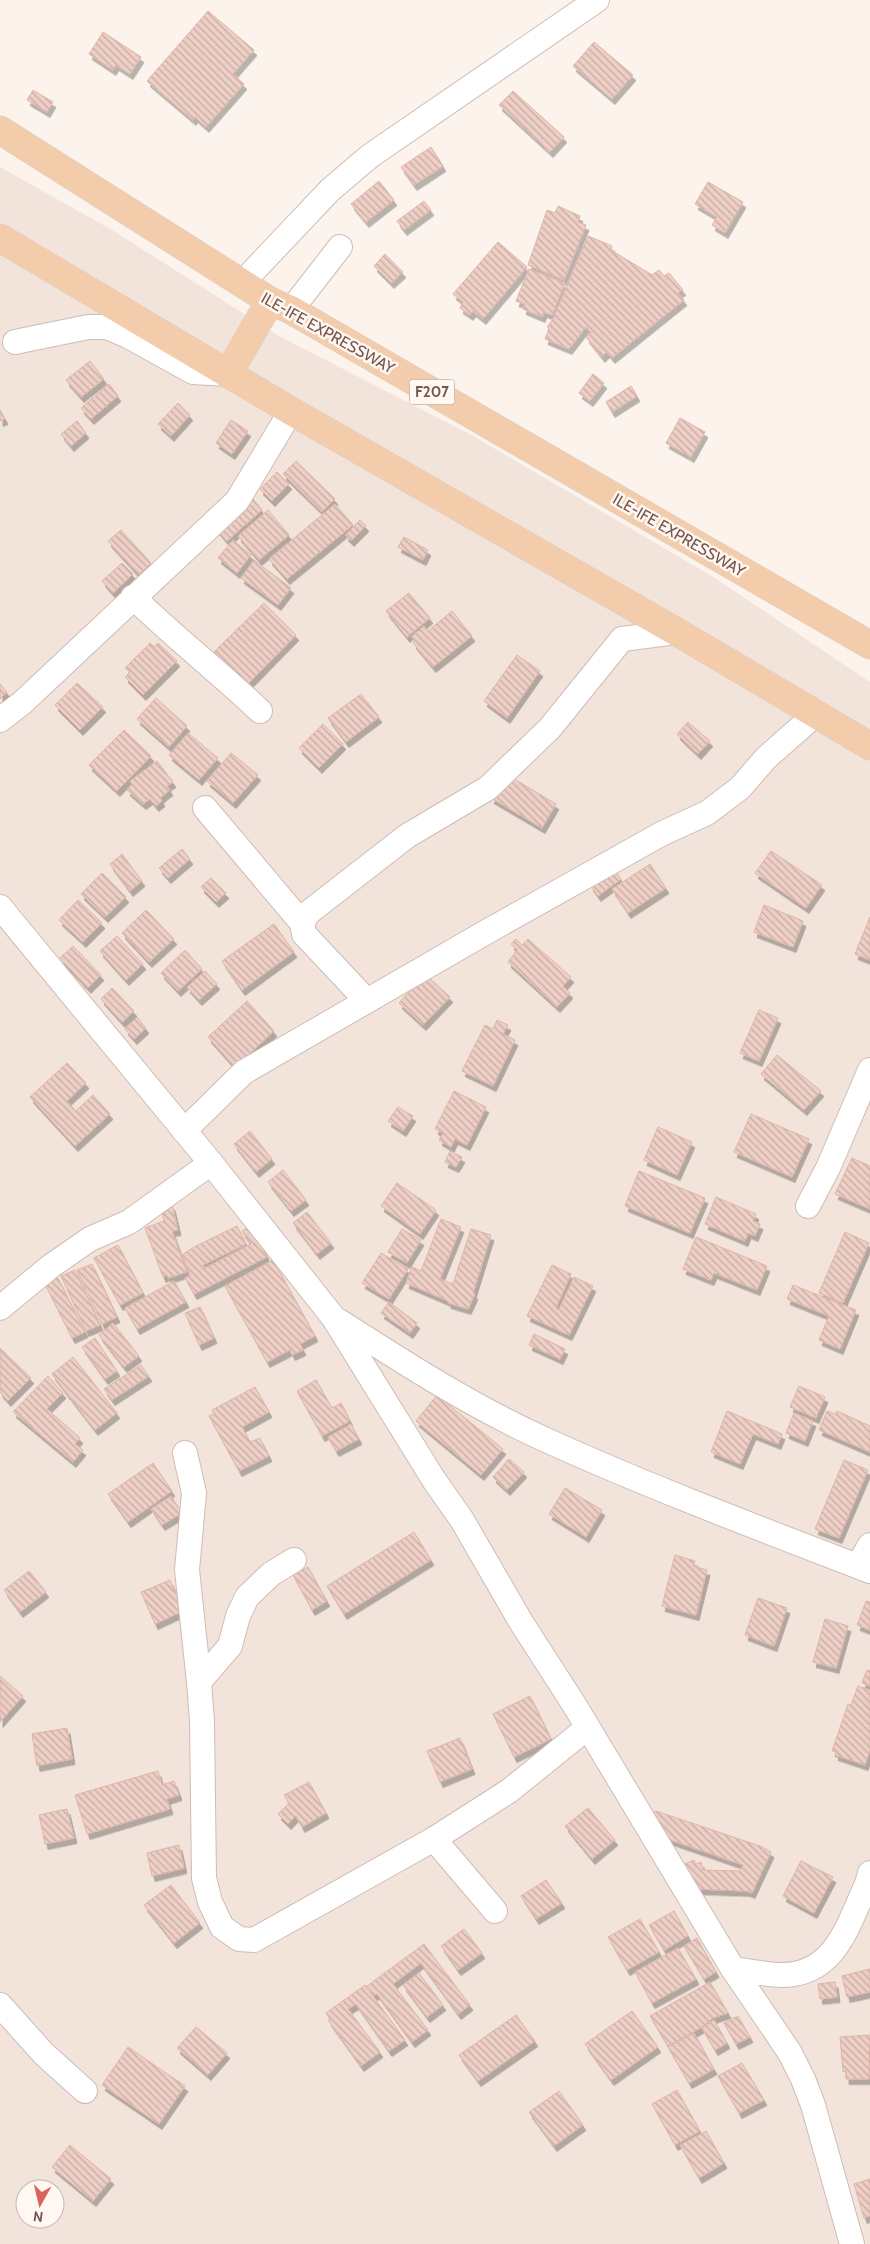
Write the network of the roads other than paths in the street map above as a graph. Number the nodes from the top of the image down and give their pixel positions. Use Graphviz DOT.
graph roads {
  1 [pos="597,0"];
  2 [pos="0,130"];
  3 [pos="0,238"];
  4 [pos="340,247"];
  5 [pos="242,283"];
  6 [pos="281,306"];
  7 [pos="15,342"];
  8 [pos="228,374"];
  9 [pos="291,411"];
  10 [pos="133,597"];
  11 [pos="677,632"];
  12 [pos="870,645"];
  13 [pos="260,711"];
  14 [pos="816,714"];
  15 [pos="0,720"];
  16 [pos="870,746"];
  17 [pos="205,808"];
  18 [pos="0,907"];
  19 [pos="302,923"];
  20 [pos="366,1000"];
  21 [pos="870,1070"];
  22 [pos="184,1131"];
  23 [pos="211,1163"];
  24 [pos="808,1206"];
  25 [pos="0,1308"];
  26 [pos="333,1317"];
  27 [pos="185,1454"];
  28 [pos="870,1545"];
  29 [pos="294,1560"];
  30 [pos="864,1568"];
  31 [pos="199,1682"];
  32 [pos="588,1728"];
  33 [pos="434,1838"];
  34 [pos="870,1874"];
  35 [pos="495,1911"];
  36 [pos="733,1970"];
  37 [pos="0,2005"];
  38 [pos="85,2091"];
  39 [pos="857,2239"];
  1 -- 5 [label="street"];
  2 -- 5 [label="main road, ILE-IFE EXPRESSWAY / F207"];
  3 -- 8 [label="main road"];
  4 -- 6 [label="street"];
  5 -- 6 [label="main road, ILE-IFE EXPRESSWAY / F207"];
  6 -- 8 [label="main road"];
  6 -- 12 [label="main road, ILE-IFE EXPRESSWAY / F207"];
  7 -- 8 [label="street"];
  8 -- 9 [label="main road"];
  9 -- 10 [label="street"];
  9 -- 11 [label="main road"];
  10 -- 13 [label="street"];
  10 -- 15 [label="street"];
  11 -- 14 [label="main road"];
  11 -- 19 [label="street"];
  14 -- 16 [label="main road"];
  14 -- 20 [label="street"];
  17 -- 19 [label="street"];
  18 -- 22 [label="street"];
  19 -- 20 [label="street"];
  20 -- 22 [label="street"];
  21 -- 24 [label="street"];
  22 -- 23 [label="street"];
  23 -- 25 [label="street"];
  23 -- 26 [label="street"];
  26 -- 30 [label="street"];
  26 -- 32 [label="street"];
  27 -- 31 [label="street"];
  28 -- 30 [label="street"];
  29 -- 31 [label="street"];
  31 -- 33 [label="street"];
  32 -- 33 [label="street"];
  32 -- 36 [label="street"];
  33 -- 35 [label="street"];
  34 -- 36 [label="street"];
  36 -- 39 [label="street"];
  37 -- 38 [label="street"];
}
